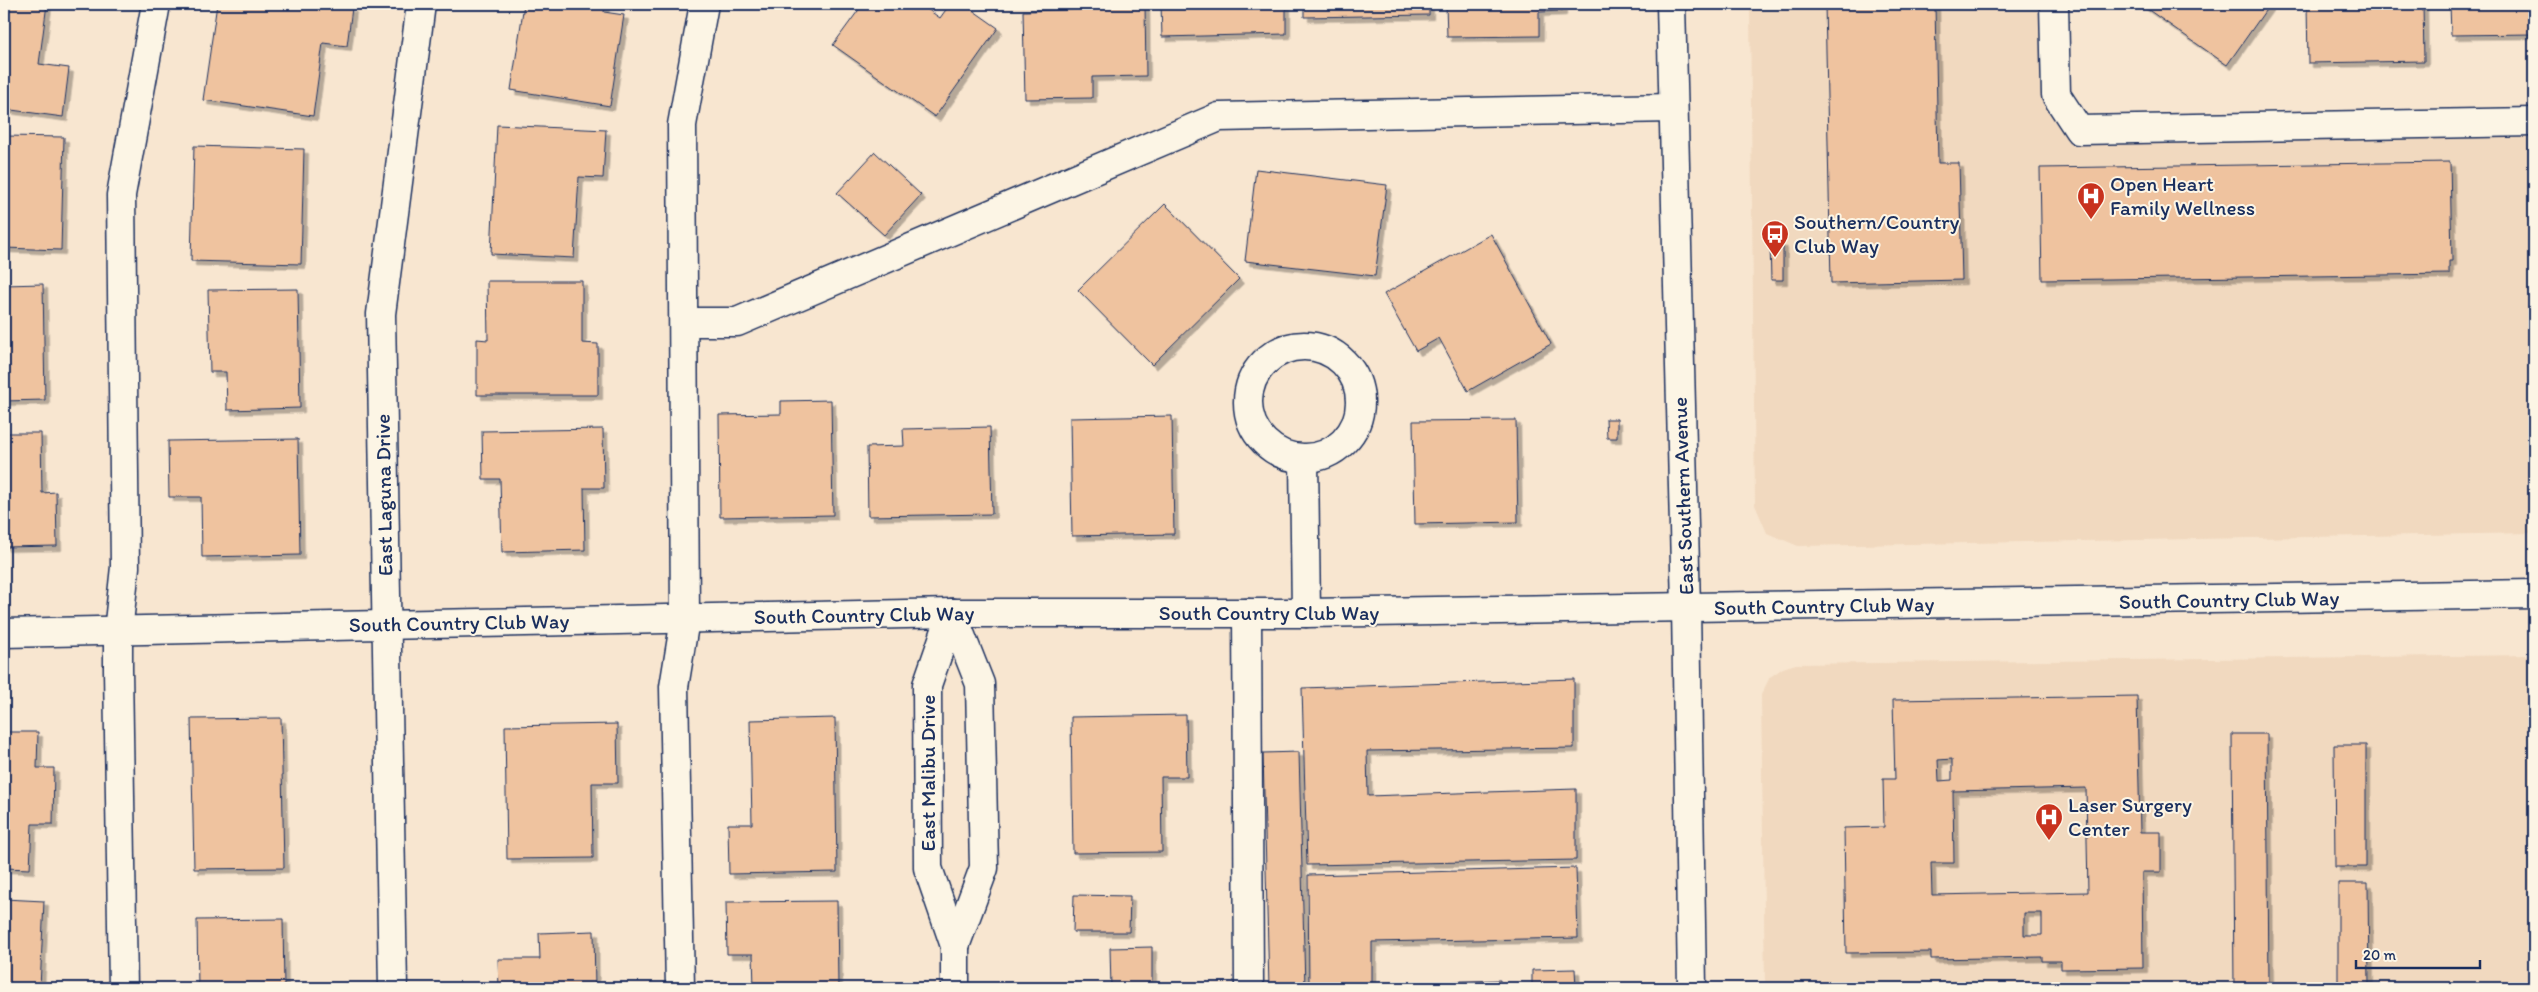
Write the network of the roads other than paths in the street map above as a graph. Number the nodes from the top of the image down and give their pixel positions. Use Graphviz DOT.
graph roads {
  1 [pos="156,4"];
  2 [pos="421,4"];
  3 [pos="704,4"];
  4 [pos="1671,4"];
  5 [pos="2054,4"];
  6 [pos="1673,108"];
  7 [pos="2534,122"];
  8 [pos="684,322"];
  9 [pos="1304,460"];
  10 [pos="2534,594"];
  11 [pos="1686,607"];
  12 [pos="952,613"];
  13 [pos="1247,613"];
  14 [pos="1306,614"];
  15 [pos="685,618"];
  16 [pos="386,625"];
  17 [pos="118,632"];
  18 [pos="4,633"];
  19 [pos="955,946"];
  20 [pos="123,988"];
  21 [pos="393,988"];
  22 [pos="680,988"];
  23 [pos="955,988"];
  24 [pos="1249,988"];
  25 [pos="1692,988"];
  1 -- 17 [label="street"];
  2 -- 16 [label="street, East Laguna Drive"];
  3 -- 8 [label="street"];
  4 -- 6 [label="street, East Southern Avenue"];
  5 -- 7 [label="street"];
  6 -- 8 [label="street"];
  6 -- 11 [label="street, East Southern Avenue"];
  8 -- 15 [label="street"];
  9 -- 9 [label="street"];
  9 -- 14 [label="street"];
  10 -- 11 [label="street, South Country Club Way"];
  11 -- 14 [label="street, South Country Club Way"];
  11 -- 25 [label="street, East Southern Avenue"];
  12 -- 13 [label="street, South Country Club Way"];
  12 -- 15 [label="street, South Country Club Way"];
  12 -- 19 [label="street, East Malibu Drive"];
  12 -- 19 [label="street, East Malibu Drive"];
  13 -- 14 [label="street, South Country Club Way"];
  13 -- 24 [label="street"];
  15 -- 16 [label="street, South Country Club Way"];
  15 -- 22 [label="street"];
  16 -- 17 [label="street, South Country Club Way"];
  16 -- 21 [label="street, East Laguna Drive"];
  17 -- 18 [label="street, South Country Club Way"];
  17 -- 20 [label="street"];
  19 -- 23 [label="street, East Malibu Drive"];
}
